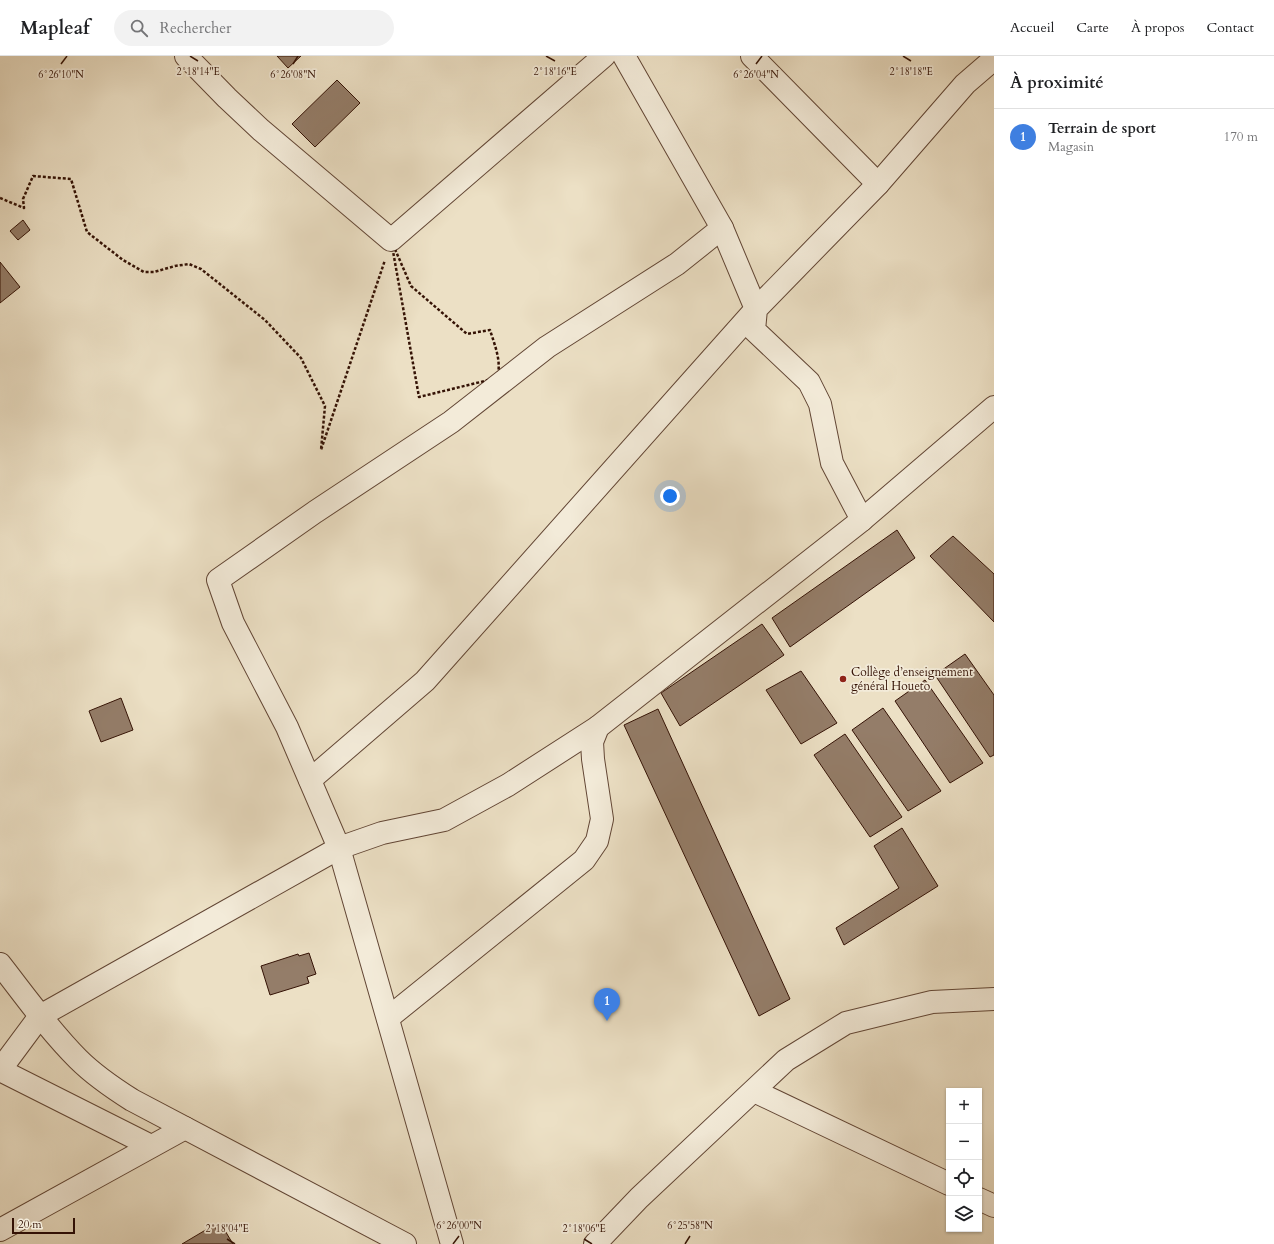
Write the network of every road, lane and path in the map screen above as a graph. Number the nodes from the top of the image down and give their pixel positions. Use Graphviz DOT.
graph roads {
  1 [pos="186,56"];
  2 [pos="604,56"];
  3 [pos="624,56"];
  4 [pos="752,56"];
  5 [pos="994,59"];
  6 [pos="878,184"];
  7 [pos="0,198"];
  8 [pos="722,228"];
  9 [pos="389,248"];
  10 [pos="756,309"];
  11 [pos="994,407"];
  12 [pos="862,520"];
  13 [pos="598,727"];
  14 [pos="310,780"];
  15 [pos="339,848"];
  16 [pos="0,964"];
  17 [pos="994,999"];
  18 [pos="40,1016"];
  19 [pos="388,1018"];
  20 [pos="0,1070"];
  21 [pos="754,1091"];
  22 [pos="185,1128"];
  23 [pos="151,1146"];
  24 [pos="946,1183"];
  25 [pos="982,1200"];
  26 [pos="994,1206"];
  27 [pos="0,1230"];
  28 [pos="405,1244"];
  29 [pos="452,1244"];
  30 [pos="595,1244"];
  1 -- 9 [label="street"];
  2 -- 9 [label="street"];
  3 -- 8 [label="street"];
  4 -- 6 [label="street"];
  5 -- 6 [label="street"];
  6 -- 10 [label="street"];
  7 -- 9 [label="path"];
  8 -- 10 [label="street"];
  8 -- 14 [label="street"];
  9 -- 9 [label="path"];
  10 -- 12 [label="street"];
  10 -- 14 [label="street"];
  11 -- 12 [label="street"];
  12 -- 13 [label="street"];
  13 -- 15 [label="street"];
  13 -- 19 [label="street"];
  14 -- 15 [label="street"];
  15 -- 18 [label="street"];
  15 -- 19 [label="street"];
  16 -- 18 [label="street"];
  17 -- 21 [label="street"];
  18 -- 20 [label="street"];
  18 -- 22 [label="street"];
  19 -- 29 [label="street"];
  20 -- 23 [label="street"];
  21 -- 24 [label="street"];
  21 -- 30 [label="street"];
  22 -- 23 [label="street"];
  22 -- 28 [label="street"];
  23 -- 27 [label="street"];
  25 -- 26 [label="street"];
}
